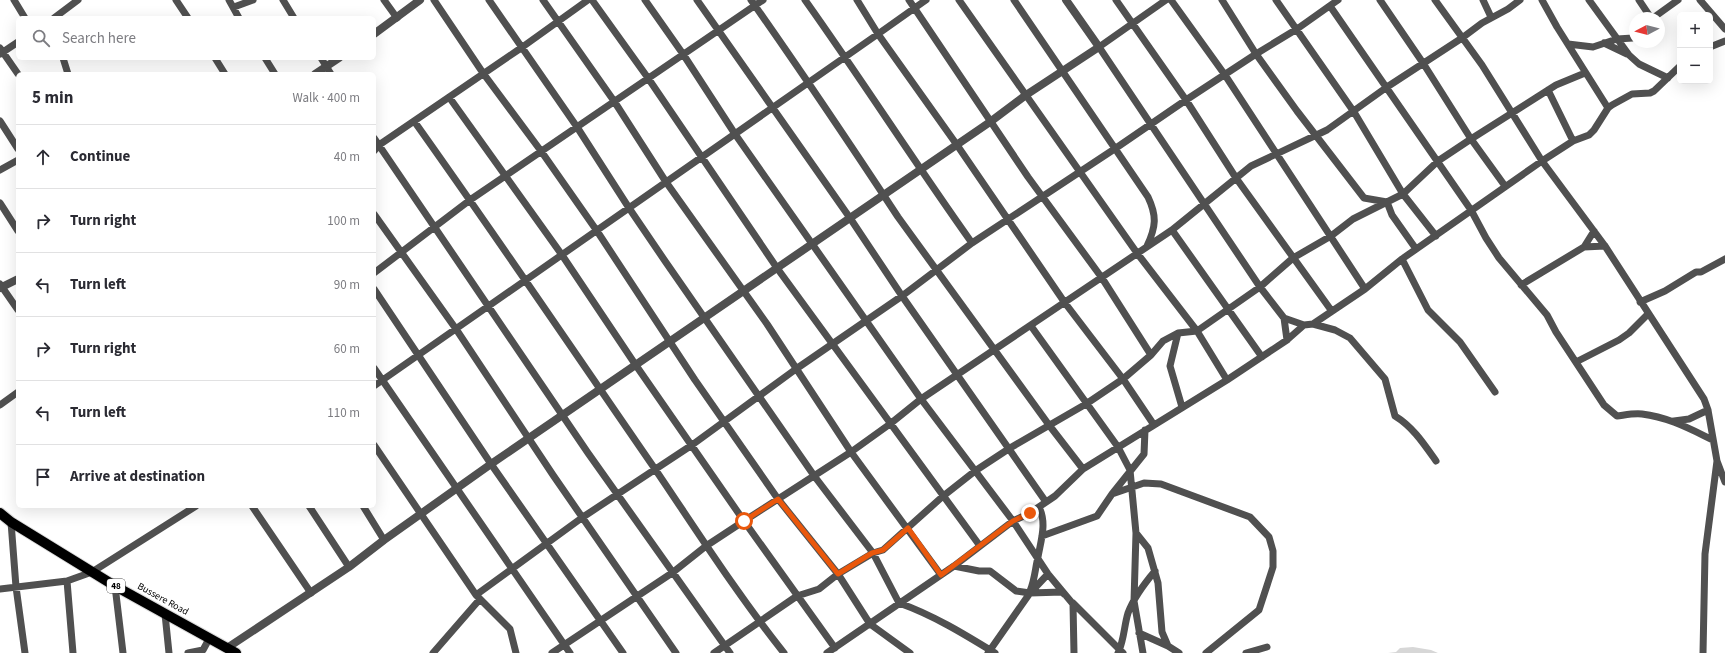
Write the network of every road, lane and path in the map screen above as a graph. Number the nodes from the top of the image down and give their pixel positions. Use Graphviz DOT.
graph roads {
  1 [pos="14,0"];
  2 [pos="176,0"];
  3 [pos="229,0"];
  4 [pos="253,0"];
  5 [pos="283,0"];
  6 [pos="384,0"];
  7 [pos="420,0"];
  8 [pos="434,0"];
  9 [pos="489,0"];
  10 [pos="542,0"];
  11 [pos="588,0"];
  12 [pos="592,0"];
  13 [pos="645,0"];
  14 [pos="697,0"];
  15 [pos="763,0"];
  16 [pos="805,0"];
  17 [pos="857,0"];
  18 [pos="909,0"];
  19 [pos="926,0"];
  20 [pos="959,0"];
  21 [pos="1014,0"];
  22 [pos="1066,0"];
  23 [pos="1116,0"];
  24 [pos="1166,0"];
  25 [pos="1171,0"];
  26 [pos="1222,0"];
  27 [pos="1276,0"];
  28 [pos="1338,0"];
  29 [pos="1380,0"];
  30 [pos="1435,0"];
  31 [pos="1483,0"];
  32 [pos="1520,0"];
  33 [pos="1542,0"];
  34 [pos="1589,0"];
  35 [pos="1639,0"];
  36 [pos="1678,0"];
  37 [pos="1700,0"];
  38 [pos="73,1"];
  39 [pos="753,3"];
  40 [pos="1330,6"];
  41 [pos="234,7"];
  42 [pos="914,7"];
  43 [pos="64,10"];
  44 [pos="1648,12"];
  45 [pos="1661,12"];
  46 [pos="24,16"];
  47 [pos="56,16"];
  48 [pos="62,16"];
  49 [pos="187,16"];
  50 [pos="238,16"];
  51 [pos="293,16"];
  52 [pos="1491,17"];
  53 [pos="397,18"];
  54 [pos="558,22"];
  55 [pos="1132,24"];
  56 [pos="1297,29"];
  57 [pos="1725,29"];
  58 [pos="718,30"];
  59 [pos="376,33"];
  60 [pos="878,34"];
  61 [pos="1462,38"];
  62 [pos="1629,38"];
  63 [pos="1617,39"];
  64 [pos="1725,41"];
  65 [pos="16,43"];
  66 [pos="1604,43"];
  67 [pos="1568,44"];
  68 [pos="1713,46"];
  69 [pos="1099,47"];
  70 [pos="521,48"];
  71 [pos="1,51"];
  72 [pos="683,54"];
  73 [pos="1256,54"];
  74 [pos="1629,56"];
  75 [pos="846,57"];
  76 [pos="64,60"];
  77 [pos="215,60"];
  78 [pos="266,60"];
  79 [pos="322,60"];
  80 [pos="336,60"];
  81 [pos="1423,64"];
  82 [pos="326,66"];
  83 [pos="1677,69"];
  84 [pos="1063,71"];
  85 [pos="17,72"];
  86 [pos="67,72"];
  87 [pos="224,72"];
  88 [pos="274,72"];
  89 [pos="318,72"];
  90 [pos="330,72"];
  91 [pos="484,73"];
  92 [pos="1586,73"];
  93 [pos="1225,75"];
  94 [pos="648,78"];
  95 [pos="1668,78"];
  96 [pos="808,82"];
  97 [pos="1387,87"];
  98 [pos="1548,90"];
  99 [pos="1026,95"];
  100 [pos="449,97"];
  101 [pos="1186,100"];
  102 [pos="614,101"];
  103 [pos="772,108"];
  104 [pos="1608,108"];
  105 [pos="1354,112"];
  106 [pos="1513,113"];
  107 [pos="0,120"];
  108 [pos="414,121"];
  109 [pos="990,122"];
  110 [pos="1151,124"];
  111 [pos="577,127"];
  112 [pos="735,134"];
  113 [pos="1315,136"];
  114 [pos="1471,138"];
  115 [pos="1573,140"];
  116 [pos="957,145"];
  117 [pos="16,146"];
  118 [pos="376,148"];
  119 [pos="1116,148"];
  120 [pos="541,151"];
  121 [pos="1276,153"];
  122 [pos="702,157"];
  123 [pos="1438,160"];
  124 [pos="16,161"];
  125 [pos="1542,161"];
  126 [pos="0,170"];
  127 [pos="920,170"];
  128 [pos="1080,172"];
  129 [pos="505,177"];
  130 [pos="1236,178"];
  131 [pos="666,182"];
  132 [pos="1505,186"];
  133 [pos="1403,194"];
  134 [pos="885,195"];
  135 [pos="1043,197"];
  136 [pos="470,200"];
  137 [pos="1387,202"];
  138 [pos="0,203"];
  139 [pos="1206,204"];
  140 [pos="629,208"];
  141 [pos="1471,210"];
  142 [pos="376,217"];
  143 [pos="850,218"];
  144 [pos="1008,220"];
  145 [pos="16,227"];
  146 [pos="435,228"];
  147 [pos="1172,230"];
  148 [pos="597,231"];
  149 [pos="1594,231"];
  150 [pos="1331,236"];
  151 [pos="1436,236"];
  152 [pos="972,243"];
  153 [pos="812,245"];
  154 [pos="1147,246"];
  155 [pos="1584,246"];
  156 [pos="1605,246"];
  157 [pos="1416,249"];
  158 [pos="401,253"];
  159 [pos="1137,253"];
  160 [pos="562,255"];
  161 [pos="1293,258"];
  162 [pos="1402,259"];
  163 [pos="1725,259"];
  164 [pos="777,268"];
  165 [pos="937,270"];
  166 [pos="376,272"];
  167 [pos="1102,278"];
  168 [pos="16,280"];
  169 [pos="526,280"];
  170 [pos="1521,285"];
  171 [pos="1,287"];
  172 [pos="1260,287"];
  173 [pos="1365,289"];
  174 [pos="376,292"];
  175 [pos="743,292"];
  176 [pos="902,296"];
  177 [pos="1640,302"];
  178 [pos="1065,303"];
  179 [pos="488,306"];
  180 [pos="16,307"];
  181 [pos="1227,309"];
  182 [pos="1331,310"];
  183 [pos="1648,314"];
  184 [pos="705,318"];
  185 [pos="1284,318"];
  186 [pos="866,321"];
  187 [pos="1313,324"];
  188 [pos="1304,325"];
  189 [pos="1031,326"];
  190 [pos="456,329"];
  191 [pos="1197,331"];
  192 [pos="1178,333"];
  193 [pos="1287,340"];
  194 [pos="670,341"];
  195 [pos="832,344"];
  196 [pos="994,350"];
  197 [pos="418,355"];
  198 [pos="1151,355"];
  199 [pos="1262,357"];
  200 [pos="1576,362"];
  201 [pos="635,364"];
  202 [pos="796,369"];
  203 [pos="376,371"];
  204 [pos="956,374"];
  205 [pos="1123,379"];
  206 [pos="383,380"];
  207 [pos="1227,380"];
  208 [pos="376,385"];
  209 [pos="599,389"];
  210 [pos="1495,392"];
  211 [pos="16,393"];
  212 [pos="759,396"];
  213 [pos="921,399"];
  214 [pos="1086,404"];
  215 [pos="0,405"];
  216 [pos="1182,407"];
  217 [pos="1708,410"];
  218 [pos="562,415"];
  219 [pos="724,421"];
  220 [pos="1673,422"];
  221 [pos="890,424"];
  222 [pos="1154,424"];
  223 [pos="1049,425"];
  224 [pos="1145,430"];
  225 [pos="528,438"];
  226 [pos="1713,440"];
  227 [pos="692,445"];
  228 [pos="1118,447"];
  229 [pos="376,448"];
  230 [pos="1010,448"];
  231 [pos="851,452"];
  232 [pos="1436,461"];
  233 [pos="1717,461"];
  234 [pos="491,464"];
  235 [pos="1082,469"];
  236 [pos="655,470"];
  237 [pos="1130,470"];
  238 [pos="975,471"];
  239 [pos="815,477"];
  240 [pos="1725,482"];
  241 [pos="1133,487"];
  242 [pos="456,488"];
  243 [pos="1112,494"];
  244 [pos="618,495"];
  245 [pos="942,497"];
  246 [pos="778,499"];
  247 [pos="1046,502"];
  248 [pos="1039,507"];
  249 [pos="193,508"];
  250 [pos="253,508"];
  251 [pos="311,508"];
  252 [pos="364,508"];
  253 [pos="1,514"];
  254 [pos="422,514"];
  255 [pos="583,517"];
  256 [pos="744,521"];
  257 [pos="1013,521"];
  258 [pos="12,522"];
  259 [pos="908,528"];
  260 [pos="1136,534"];
  261 [pos="1042,536"];
  262 [pos="384,540"];
  263 [pos="547,544"];
  264 [pos="706,546"];
  265 [pos="980,546"];
  266 [pos="872,553"];
  267 [pos="1037,558"];
  268 [pos="954,566"];
  269 [pos="349,567"];
  270 [pos="512,569"];
  271 [pos="1155,571"];
  272 [pos="92,572"];
  273 [pos="672,572"];
  274 [pos="838,574"];
  275 [pos="1048,574"];
  276 [pos="941,575"];
  277 [pos="67,581"];
  278 [pos="115,586"];
  279 [pos="16,587"];
  280 [pos="0,589"];
  281 [pos="1062,592"];
  282 [pos="311,593"];
  283 [pos="1030,593"];
  284 [pos="637,596"];
  285 [pos="797,596"];
  286 [pos="478,597"];
  287 [pos="1134,601"];
  288 [pos="899,603"];
  289 [pos="165,614"];
  290 [pos="601,620"];
  291 [pos="760,622"];
  292 [pos="870,624"];
  293 [pos="1139,633"];
  294 [pos="209,639"];
  295 [pos="564,645"];
  296 [pos="725,646"];
  297 [pos="1168,646"];
  298 [pos="835,648"];
  299 [pos="1267,648"];
  300 [pos="229,651"];
  301 [pos="991,652"];
  302 [pos="1120,652"];
  303 [pos="25,653"];
  304 [pos="73,653"];
  305 [pos="123,653"];
  306 [pos="169,653"];
  307 [pos="188,653"];
  308 [pos="432,653"];
  309 [pos="516,653"];
  310 [pos="552,653"];
  311 [pos="570,653"];
  312 [pos="623,653"];
  313 [pos="676,653"];
  314 [pos="714,653"];
  315 [pos="730,653"];
  316 [pos="784,653"];
  317 [pos="827,653"];
  318 [pos="910,653"];
  319 [pos="1074,653"];
  320 [pos="1143,653"];
  321 [pos="1179,653"];
  322 [pos="1206,653"];
  323 [pos="1246,653"];
  324 [pos="1703,653"];
  1 -- 46 [label="street"];
  2 -- 49 [label="street"];
  3 -- 41 [label="street"];
  4 -- 41 [label="street"];
  5 -- 51 [label="street"];
  6 -- 53 [label="street"];
  7 -- 53 [label="street"];
  8 -- 91 [label="street"];
  9 -- 70 [label="street"];
  10 -- 54 [label="street"];
  11 -- 54 [label="street"];
  12 -- 94 [label="street"];
  13 -- 72 [label="street"];
  14 -- 58 [label="street"];
  15 -- 39 [label="street"];
  16 -- 75 [label="street"];
  17 -- 60 [label="street"];
  18 -- 42 [label="street"];
  19 -- 42 [label="street"];
  20 -- 99 [label="street"];
  21 -- 84 [label="street"];
  22 -- 69 [label="street"];
  23 -- 55 [label="street"];
  24 -- 55 [label="street"];
  25 -- 93 [label="street"];
  26 -- 73 [label="street"];
  27 -- 56 [label="street"];
  28 -- 40 [label="street"];
  29 -- 81 [label="street"];
  30 -- 61 [label="street"];
  31 -- 52 [label="street"];
  32 -- 52 [label="street"];
  33 -- 67 [label="street"];
  34 -- 63 [label="street"];
  35 -- 44 [label="street"];
  36 -- 45 [label="street"];
  37 -- 57 [label="street"];
  38 -- 43 [label="street"];
  39 -- 58 [label="street"];
  39 -- 96 [label="street"];
  40 -- 56 [label="street"];
  40 -- 97 [label="street"];
  41 -- 50 [label="street"];
  42 -- 60 [label="street"];
  42 -- 109 [label="street"];
  43 -- 47 [label="street"];
  43 -- 48 [label="street"];
  52 -- 61 [label="street"];
  53 -- 59 [label="street"];
  54 -- 70 [label="street"];
  54 -- 102 [label="street"];
  55 -- 69 [label="street"];
  55 -- 101 [label="street"];
  56 -- 73 [label="street"];
  56 -- 105 [label="street"];
  58 -- 72 [label="street"];
  58 -- 103 [label="street"];
  60 -- 75 [label="street"];
  60 -- 116 [label="street"];
  61 -- 81 [label="street"];
  61 -- 106 [label="street"];
  62 -- 63 [label="street"];
  63 -- 66 [label="street"];
  63 -- 74 [label="street"];
  64 -- 68 [label="street"];
  65 -- 71 [label="street"];
  66 -- 67 [label="street"];
  66 -- 74 [label="street"];
  67 -- 92 [label="street"];
  69 -- 84 [label="street"];
  69 -- 110 [label="street"];
  70 -- 91 [label="street"];
  70 -- 111 [label="street"];
  71 -- 85 [label="street"];
  72 -- 94 [label="street"];
  72 -- 112 [label="street"];
  73 -- 93 [label="street"];
  73 -- 113 [label="street"];
  74 -- 95 [label="street"];
  75 -- 96 [label="street"];
  75 -- 127 [label="street"];
  76 -- 86 [label="street"];
  77 -- 87 [label="street"];
  78 -- 88 [label="street"];
  79 -- 82 [label="street"];
  80 -- 82 [label="street"];
  81 -- 97 [label="street"];
  81 -- 114 [label="street"];
  82 -- 89 [label="street"];
  82 -- 90 [label="street"];
  83 -- 95 [label="street"];
  84 -- 99 [label="street"];
  84 -- 119 [label="street"];
  91 -- 100 [label="street"];
  91 -- 120 [label="street"];
  92 -- 98 [label="street"];
  92 -- 104 [label="street"];
  93 -- 101 [label="street"];
  93 -- 121 [label="street"];
  94 -- 102 [label="street"];
  94 -- 122 [label="street"];
  95 -- 104 [label="street"];
  96 -- 103 [label="street"];
  96 -- 134 [label="street"];
  97 -- 105 [label="street"];
  97 -- 123 [label="street"];
  98 -- 106 [label="street"];
  98 -- 115 [label="street"];
  99 -- 109 [label="street"];
  99 -- 128 [label="street"];
  100 -- 108 [label="street"];
  100 -- 129 [label="street"];
  101 -- 110 [label="street"];
  101 -- 130 [label="street"];
  102 -- 111 [label="street"];
  102 -- 131 [label="street"];
  103 -- 112 [label="street"];
  103 -- 143 [label="street"];
  104 -- 115 [label="street"];
  105 -- 113 [label="street"];
  105 -- 133 [label="street"];
  106 -- 114 [label="street"];
  106 -- 125 [label="street"];
  107 -- 117 [label="street"];
  108 -- 118 [label="street"];
  108 -- 136 [label="street"];
  109 -- 116 [label="street"];
  109 -- 135 [label="street"];
  110 -- 119 [label="street"];
  110 -- 139 [label="street"];
  111 -- 120 [label="street"];
  111 -- 140 [label="street"];
  112 -- 122 [label="street"];
  112 -- 153 [label="street"];
  113 -- 121 [label="street"];
  113 -- 137 [label="street"];
  114 -- 123 [label="street"];
  114 -- 132 [label="street"];
  115 -- 125 [label="street"];
  116 -- 127 [label="street"];
  116 -- 144 [label="street"];
  118 -- 146 [label="street"];
  119 -- 128 [label="street"];
  119 -- 154 [label="street"];
  120 -- 129 [label="street"];
  120 -- 148 [label="street"];
  121 -- 130 [label="street"];
  121 -- 150 [label="street"];
  122 -- 131 [label="street"];
  122 -- 164 [label="street"];
  123 -- 133 [label="street"];
  123 -- 141 [label="street"];
  124 -- 126 [label="street"];
  125 -- 132 [label="street"];
  125 -- 149 [label="street"];
  127 -- 134 [label="street"];
  127 -- 152 [label="street"];
  128 -- 135 [label="street"];
  128 -- 159 [label="street"];
  129 -- 136 [label="street"];
  129 -- 160 [label="street"];
  130 -- 139 [label="street"];
  130 -- 161 [label="street"];
  131 -- 140 [label="street"];
  131 -- 175 [label="street"];
  132 -- 141 [label="street"];
  133 -- 137 [label="street"];
  133 -- 151 [label="street"];
  134 -- 143 [label="street"];
  134 -- 165 [label="street"];
  135 -- 144 [label="street"];
  135 -- 167 [label="street"];
  136 -- 146 [label="street"];
  136 -- 169 [label="street"];
  137 -- 150 [label="street"];
  137 -- 157 [label="street"];
  138 -- 145 [label="street"];
  139 -- 147 [label="street"];
  139 -- 172 [label="street"];
  140 -- 148 [label="street"];
  140 -- 184 [label="street"];
  141 -- 151 [label="street"];
  141 -- 170 [label="street"];
  142 -- 158 [label="street"];
  143 -- 153 [label="street"];
  143 -- 176 [label="street"];
  144 -- 152 [label="street"];
  144 -- 178 [label="street"];
  146 -- 158 [label="street"];
  146 -- 179 [label="street"];
  147 -- 154 [label="street"];
  147 -- 181 [label="street"];
  148 -- 160 [label="street"];
  148 -- 194 [label="street"];
  149 -- 155 [label="street"];
  149 -- 156 [label="street"];
  150 -- 161 [label="street"];
  150 -- 173 [label="street"];
  151 -- 157 [label="street"];
  152 -- 165 [label="street"];
  153 -- 164 [label="street"];
  153 -- 186 [label="street"];
  154 -- 159 [label="street"];
  155 -- 156 [label="street"];
  155 -- 170 [label="street"];
  156 -- 177 [label="street"];
  157 -- 162 [label="street"];
  158 -- 166 [label="street"];
  158 -- 190 [label="street"];
  159 -- 167 [label="street"];
  159 -- 191 [label="street"];
  160 -- 169 [label="street"];
  160 -- 201 [label="street"];
  161 -- 172 [label="street"];
  161 -- 182 [label="street"];
  162 -- 173 [label="street"];
  162 -- 210 [label="street"];
  163 -- 177 [label="street"];
  164 -- 175 [label="street"];
  164 -- 195 [label="street"];
  165 -- 176 [label="street"];
  165 -- 196 [label="street"];
  167 -- 178 [label="street"];
  167 -- 198 [label="street"];
  168 -- 171 [label="street"];
  169 -- 179 [label="street"];
  169 -- 209 [label="street"];
  170 -- 200 [label="street"];
  171 -- 180 [label="street"];
  172 -- 181 [label="street"];
  172 -- 185 [label="street"];
  173 -- 182 [label="street"];
  174 -- 197 [label="street"];
  175 -- 184 [label="street"];
  175 -- 202 [label="street"];
  176 -- 186 [label="street"];
  176 -- 204 [label="street"];
  177 -- 183 [label="street"];
  178 -- 189 [label="street"];
  178 -- 205 [label="street"];
  179 -- 190 [label="street"];
  179 -- 218 [label="street"];
  181 -- 191 [label="street"];
  181 -- 199 [label="street"];
  182 -- 187 [label="street"];
  183 -- 200 [label="street"];
  183 -- 217 [label="street"];
  184 -- 194 [label="street"];
  184 -- 212 [label="street"];
  185 -- 188 [label="street"];
  185 -- 193 [label="street"];
  186 -- 195 [label="street"];
  186 -- 213 [label="street"];
  187 -- 188 [label="street"];
  187 -- 232 [label="street"];
  188 -- 193 [label="street"];
  189 -- 196 [label="street"];
  189 -- 214 [label="street"];
  190 -- 197 [label="street"];
  190 -- 225 [label="street"];
  191 -- 192 [label="street"];
  191 -- 207 [label="street"];
  192 -- 198 [label="street"];
  192 -- 216 [label="street"];
  193 -- 199 [label="street"];
  194 -- 201 [label="street"];
  194 -- 219 [label="street"];
  195 -- 202 [label="street"];
  195 -- 221 [label="street"];
  196 -- 204 [label="street"];
  196 -- 223 [label="street"];
  197 -- 206 [label="street"];
  197 -- 234 [label="street"];
  198 -- 205 [label="street"];
  199 -- 207 [label="street"];
  200 -- 220 [label="street"];
  201 -- 209 [label="street"];
  201 -- 227 [label="street"];
  202 -- 212 [label="street"];
  202 -- 231 [label="street"];
  203 -- 206 [label="street"];
  204 -- 213 [label="street"];
  204 -- 230 [label="street"];
  205 -- 214 [label="street"];
  205 -- 222 [label="street"];
  206 -- 208 [label="street"];
  206 -- 242 [label="street"];
  207 -- 216 [label="street"];
  209 -- 218 [label="street"];
  209 -- 236 [label="street"];
  211 -- 215 [label="street"];
  212 -- 219 [label="street"];
  212 -- 239 [label="street"];
  213 -- 221 [label="street"];
  213 -- 238 [label="street"];
  214 -- 223 [label="street"];
  214 -- 228 [label="street"];
  216 -- 222 [label="street"];
  217 -- 220 [label="street"];
  217 -- 226 [label="street"];
  218 -- 225 [label="street"];
  218 -- 244 [label="street"];
  219 -- 227 [label="street"];
  219 -- 246 [label="street"];
  220 -- 226 [label="street"];
  221 -- 231 [label="street"];
  221 -- 245 [label="street"];
  222 -- 224 [label="street"];
  223 -- 230 [label="street"];
  223 -- 235 [label="street"];
  224 -- 228 [label="street"];
  224 -- 237 [label="street"];
  225 -- 234 [label="street"];
  225 -- 255 [label="street"];
  226 -- 233 [label="street"];
  227 -- 236 [label="street"];
  227 -- 256 [label="street"];
  228 -- 235 [label="street"];
  228 -- 237 [label="street"];
  229 -- 254 [label="street"];
  230 -- 238 [label="street"];
  230 -- 247 [label="street"];
  231 -- 239 [label="street"];
  231 -- 259 [label="street"];
  233 -- 240 [label="street"];
  233 -- 324 [label="street"];
  234 -- 242 [label="street"];
  234 -- 263 [label="street"];
  235 -- 247 [label="street"];
  236 -- 244 [label="street"];
  236 -- 264 [label="street"];
  237 -- 241 [label="street"];
  237 -- 243 [label="street"];
  238 -- 245 [label="street"];
  238 -- 257 [label="street"];
  239 -- 246 [label="street"];
  239 -- 266 [label="street"];
  241 -- 243 [label="street"];
  241 -- 260 [label="street"];
  241 -- 322 [label="street"];
  242 -- 254 [label="street"];
  242 -- 270 [label="street"];
  243 -- 261 [label="street"];
  244 -- 255 [label="street"];
  244 -- 273 [label="street"];
  245 -- 259 [label="street"];
  245 -- 265 [label="street"];
  246 -- 256 [label="street"];
  246 -- 274 [label="street"];
  247 -- 248 [label="street"];
  248 -- 257 [label="street"];
  248 -- 261 [label="street"];
  249 -- 272 [label="street"];
  250 -- 282 [label="street"];
  251 -- 269 [label="street"];
  252 -- 262 [label="street"];
  253 -- 258 [label="main road, Bussere Road / 48"];
  254 -- 262 [label="street"];
  254 -- 286 [label="street"];
  255 -- 263 [label="street"];
  255 -- 284 [label="street"];
  256 -- 264 [label="street"];
  256 -- 285 [label="street"];
  257 -- 265 [label="street"];
  257 -- 267 [label="street"];
  258 -- 272 [label="main road, Bussere Road / 48"];
  258 -- 279 [label="street"];
  259 -- 266 [label="street"];
  259 -- 276 [label="street"];
  260 -- 271 [label="street"];
  260 -- 287 [label="street"];
  261 -- 267 [label="street"];
  262 -- 269 [label="street"];
  263 -- 270 [label="street"];
  263 -- 290 [label="street"];
  264 -- 273 [label="street"];
  264 -- 291 [label="street"];
  265 -- 268 [label="street"];
  266 -- 274 [label="street"];
  266 -- 288 [label="street"];
  267 -- 275 [label="street"];
  267 -- 283 [label="street"];
  268 -- 276 [label="street"];
  268 -- 283 [label="street"];
  269 -- 282 [label="street"];
  270 -- 286 [label="street"];
  270 -- 295 [label="street"];
  271 -- 287 [label="street"];
  271 -- 297 [label="street"];
  272 -- 277 [label="street"];
  272 -- 278 [label="main road, Bussere Road / 48"];
  273 -- 284 [label="street"];
  273 -- 296 [label="street"];
  274 -- 285 [label="street"];
  274 -- 292 [label="street"];
  275 -- 281 [label="street"];
  275 -- 283 [label="street"];
  276 -- 288 [label="street"];
  277 -- 279 [label="street"];
  277 -- 304 [label="street"];
  278 -- 289 [label="main road, Bussere Road / 48"];
  278 -- 305 [label="street"];
  279 -- 280 [label="street"];
  279 -- 303 [label="street"];
  281 -- 283 [label="street"];
  281 -- 302 [label="street"];
  281 -- 319 [label="street"];
  282 -- 300 [label="street"];
  283 -- 301 [label="street"];
  284 -- 290 [label="street"];
  284 -- 313 [label="street"];
  285 -- 291 [label="street"];
  285 -- 298 [label="street"];
  286 -- 308 [label="street"];
  286 -- 309 [label="street"];
  287 -- 293 [label="street"];
  287 -- 302 [label="street"];
  288 -- 292 [label="street"];
  288 -- 301 [label="street"];
  289 -- 294 [label="main road, Bussere Road / 48"];
  289 -- 306 [label="street"];
  290 -- 295 [label="street"];
  290 -- 312 [label="street"];
  291 -- 296 [label="street"];
  291 -- 316 [label="street"];
  292 -- 298 [label="street"];
  292 -- 318 [label="street"];
  293 -- 297 [label="street"];
  293 -- 320 [label="street"];
  294 -- 300 [label="main road, Bussere Road / 48"];
  294 -- 307 [label="street"];
  295 -- 310 [label="street"];
  295 -- 311 [label="street"];
  296 -- 314 [label="street"];
  296 -- 315 [label="street"];
  297 -- 321 [label="street"];
  298 -- 317 [label="street"];
  299 -- 323 [label="street"];
}
